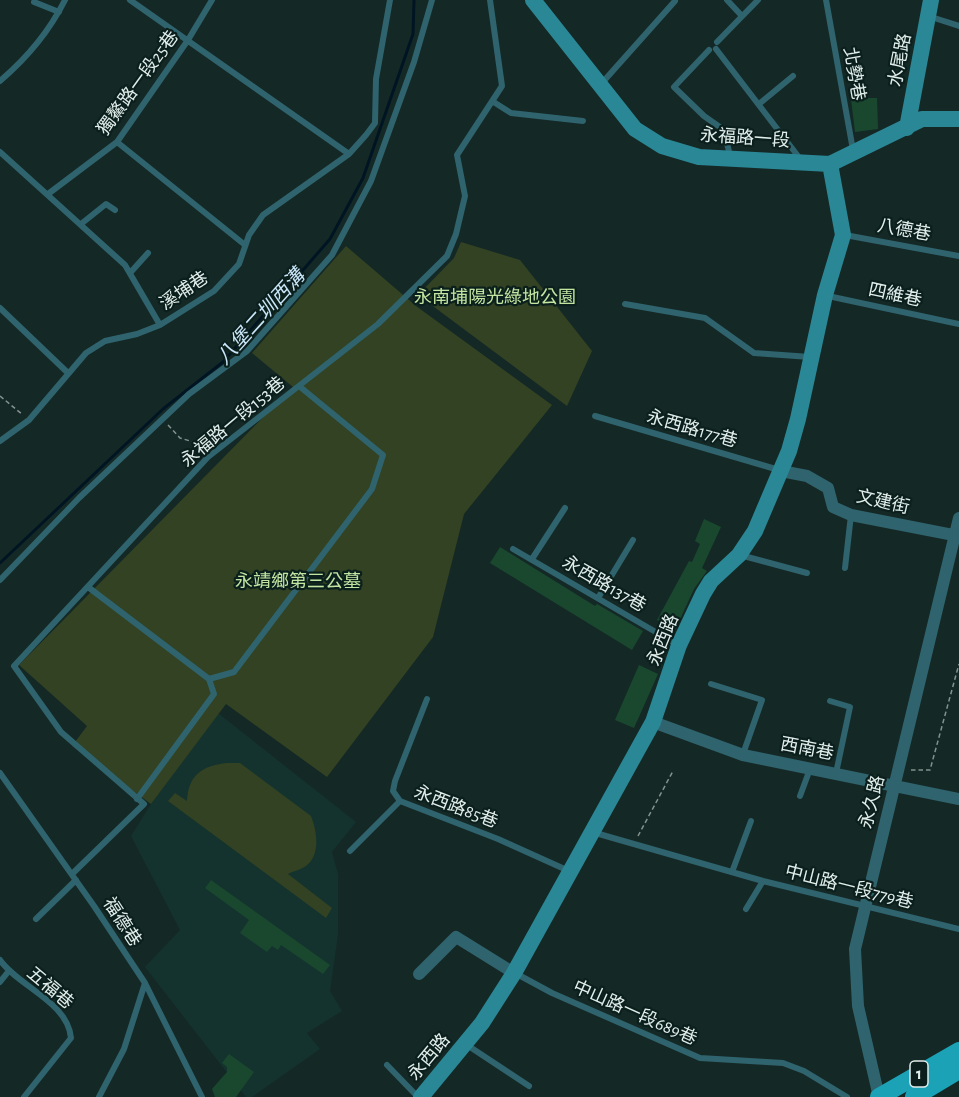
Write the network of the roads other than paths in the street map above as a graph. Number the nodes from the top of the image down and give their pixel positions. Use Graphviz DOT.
graph roads {
  1 [pos="65,0"];
  2 [pos="130,0"];
  3 [pos="212,0"];
  4 [pos="390,0"];
  5 [pos="432,0"];
  6 [pos="490,0"];
  7 [pos="533,0"];
  8 [pos="727,0"];
  9 [pos="758,0"];
  10 [pos="826,0"];
  11 [pos="675,1"];
  12 [pos="34,2"];
  13 [pos="930,8"];
  14 [pos="59,12"];
  15 [pos="742,16"];
  16 [pos="959,26"];
  17 [pos="188,40"];
  18 [pos="714,47"];
  19 [pos="793,76"];
  20 [pos="0,81"];
  21 [pos="600,85"];
  22 [pos="492,101"];
  23 [pos="759,104"];
  24 [pos="959,119"];
  25 [pos="583,121"];
  26 [pos="907,128"];
  27 [pos="117,142"];
  28 [pos="0,152"];
  29 [pos="349,154"];
  30 [pos="853,154"];
  31 [pos="731,159"];
  32 [pos="801,161"];
  33 [pos="830,164"];
  34 [pos="48,194"];
  35 [pos="115,210"];
  36 [pos="81,224"];
  37 [pos="843,235"];
  38 [pos="245,245"];
  39 [pos="148,253"];
  40 [pos="959,256"];
  41 [pos="130,273"];
  42 [pos="825,295"];
  43 [pos="625,304"];
  44 [pos="0,308"];
  45 [pos="959,324"];
  46 [pos="160,325"];
  47 [pos="812,357"];
  48 [pos="68,373"];
  49 [pos="299,386"];
  50 [pos="595,416"];
  51 [pos="0,441"];
  52 [pos="781,471"];
  53 [pos="565,508"];
  54 [pos="851,515"];
  55 [pos="959,518"];
  56 [pos="957,536"];
  57 [pos="633,540"];
  58 [pos="513,549"];
  59 [pos="739,555"];
  60 [pos="532,560"];
  61 [pos="845,568"];
  62 [pos="807,573"];
  63 [pos="0,580"];
  64 [pos="88,587"];
  65 [pos="598,598"];
  66 [pos="679,645"];
  67 [pos="209,679"];
  68 [pos="711,684"];
  69 [pos="427,699"];
  70 [pos="830,701"];
  71 [pos="652,722"];
  72 [pos="743,755"];
  73 [pos="810,768"];
  74 [pos="0,773"];
  75 [pos="836,773"];
  76 [pos="894,786"];
  77 [pos="800,796"];
  78 [pos="137,798"];
  79 [pos="959,799"];
  80 [pos="400,801"];
  81 [pos="751,821"];
  82 [pos="592,832"];
  83 [pos="350,851"];
  84 [pos="570,871"];
  85 [pos="732,872"];
  86 [pos="74,877"];
  87 [pos="763,881"];
  88 [pos="865,905"];
  89 [pos="746,909"];
  90 [pos="36,919"];
  91 [pos="959,929"];
  92 [pos="0,960"];
  93 [pos="8,972"];
  94 [pos="514,973"];
  95 [pos="419,974"];
  96 [pos="0,982"];
  97 [pos="145,983"];
  98 [pos="465,1043"];
  99 [pos="959,1051"];
  100 [pos="387,1065"];
  101 [pos="959,1070"];
  102 [pos="529,1086"];
  103 [pos="24,1097"];
  104 [pos="99,1097"];
  105 [pos="202,1097"];
  106 [pos="419,1097"];
  107 [pos="847,1097"];
  108 [pos="879,1097"];
  109 [pos="914,1097"];
  1 -- 14 [label="lane"];
  2 -- 17 [label="lane"];
  3 -- 17 [label="lane, 獨鰲路一段25巷"];
  4 -- 29 [label="lane, 溪埔巷"];
  5 -- 63 [label="lane"];
  6 -- 22 [label="lane, 永福路一段153巷"];
  7 -- 21 [label="street, 永福路一段"];
  8 -- 15 [label="lane"];
  9 -- 15 [label="lane"];
  10 -- 30 [label="lane, 北勢巷"];
  11 -- 21 [label="lane"];
  12 -- 14 [label="lane"];
  13 -- 16 [label="lane"];
  13 -- 26 [label="street, 水尾路"];
  14 -- 20 [label="lane"];
  15 -- 18 [label="lane"];
  17 -- 27 [label="lane, 獨鰲路一段25巷"];
  17 -- 29 [label="lane"];
  18 -- 23 [label="lane"];
  18 -- 31 [label="lane"];
  19 -- 23 [label="lane"];
  21 -- 31 [label="street, 永福路一段"];
  22 -- 25 [label="lane"];
  22 -- 49 [label="lane, 永福路一段153巷"];
  23 -- 32 [label="lane"];
  24 -- 26 [label="street, 永福路一段"];
  26 -- 30 [label="street, 永福路一段"];
  27 -- 34 [label="lane, 獨鰲路一段25巷"];
  27 -- 38 [label="lane"];
  28 -- 34 [label="lane"];
  29 -- 38 [label="lane, 溪埔巷"];
  30 -- 33 [label="street, 永福路一段"];
  31 -- 32 [label="street, 永福路一段"];
  32 -- 33 [label="street, 永福路一段"];
  33 -- 37 [label="street, 永西路"];
  34 -- 36 [label="lane"];
  35 -- 36 [label="lane"];
  36 -- 41 [label="lane"];
  37 -- 40 [label="lane, 八德巷"];
  37 -- 42 [label="street, 永西路"];
  38 -- 46 [label="lane, 溪埔巷"];
  39 -- 41 [label="lane"];
  41 -- 46 [label="lane"];
  42 -- 45 [label="lane, 四維巷"];
  42 -- 47 [label="street, 永西路"];
  43 -- 47 [label="lane"];
  44 -- 48 [label="lane"];
  46 -- 48 [label="lane, 溪埔巷"];
  47 -- 52 [label="street, 永西路"];
  48 -- 51 [label="lane, 溪埔巷"];
  49 -- 64 [label="lane, 永福路一段153巷"];
  49 -- 67 [label="lane"];
  50 -- 52 [label="lane, 永西路177巷"];
  52 -- 54 [label="street, 文建街"];
  52 -- 59 [label="street, 永西路"];
  53 -- 60 [label="lane"];
  54 -- 56 [label="street, 文建街"];
  54 -- 61 [label="lane"];
  55 -- 56 [label="street, 永久路"];
  56 -- 76 [label="street, 永久路"];
  57 -- 65 [label="lane"];
  58 -- 60 [label="lane, 永西路137巷"];
  59 -- 62 [label="lane"];
  59 -- 66 [label="street, 永西路"];
  60 -- 65 [label="lane, 永西路137巷"];
  64 -- 67 [label="lane"];
  64 -- 78 [label="lane, 永福路一段153巷"];
  65 -- 66 [label="lane, 永西路137巷"];
  66 -- 71 [label="street, 永西路"];
  67 -- 78 [label="lane"];
  68 -- 72 [label="lane"];
  69 -- 80 [label="lane, 永西路85巷"];
  70 -- 75 [label="lane"];
  71 -- 72 [label="street, 西南巷"];
  71 -- 82 [label="street, 永西路"];
  72 -- 73 [label="street, 西南巷"];
  73 -- 75 [label="street, 西南巷"];
  73 -- 77 [label="lane"];
  74 -- 86 [label="lane, 福德巷"];
  75 -- 76 [label="street, 西南巷"];
  76 -- 79 [label="street, 西南巷"];
  76 -- 88 [label="street, 永久路"];
  78 -- 86 [label="lane"];
  80 -- 83 [label="lane"];
  80 -- 84 [label="lane, 永西路85巷"];
  81 -- 85 [label="lane"];
  82 -- 84 [label="street, 永西路"];
  82 -- 85 [label="lane, 中山路一段779巷"];
  84 -- 94 [label="street, 永西路"];
  85 -- 87 [label="lane, 中山路一段779巷"];
  86 -- 90 [label="lane"];
  86 -- 97 [label="lane, 福德巷"];
  87 -- 88 [label="lane, 中山路一段779巷"];
  87 -- 89 [label="lane"];
  88 -- 91 [label="lane, 中山路一段779巷"];
  88 -- 108 [label="street, 永久路"];
  92 -- 93 [label="lane, 五福巷"];
  93 -- 96 [label="lane"];
  93 -- 103 [label="lane, 五福巷"];
  94 -- 95 [label="street"];
  94 -- 98 [label="street, 永西路"];
  94 -- 107 [label="lane, 中山路一段689巷"];
  97 -- 104 [label="lane"];
  97 -- 105 [label="lane, 福德巷"];
  98 -- 102 [label="lane"];
  98 -- 106 [label="street, 永西路"];
  99 -- 108 [label="main road, 1"];
  100 -- 106 [label="lane"];
  101 -- 109 [label="main road, 1"];
}
